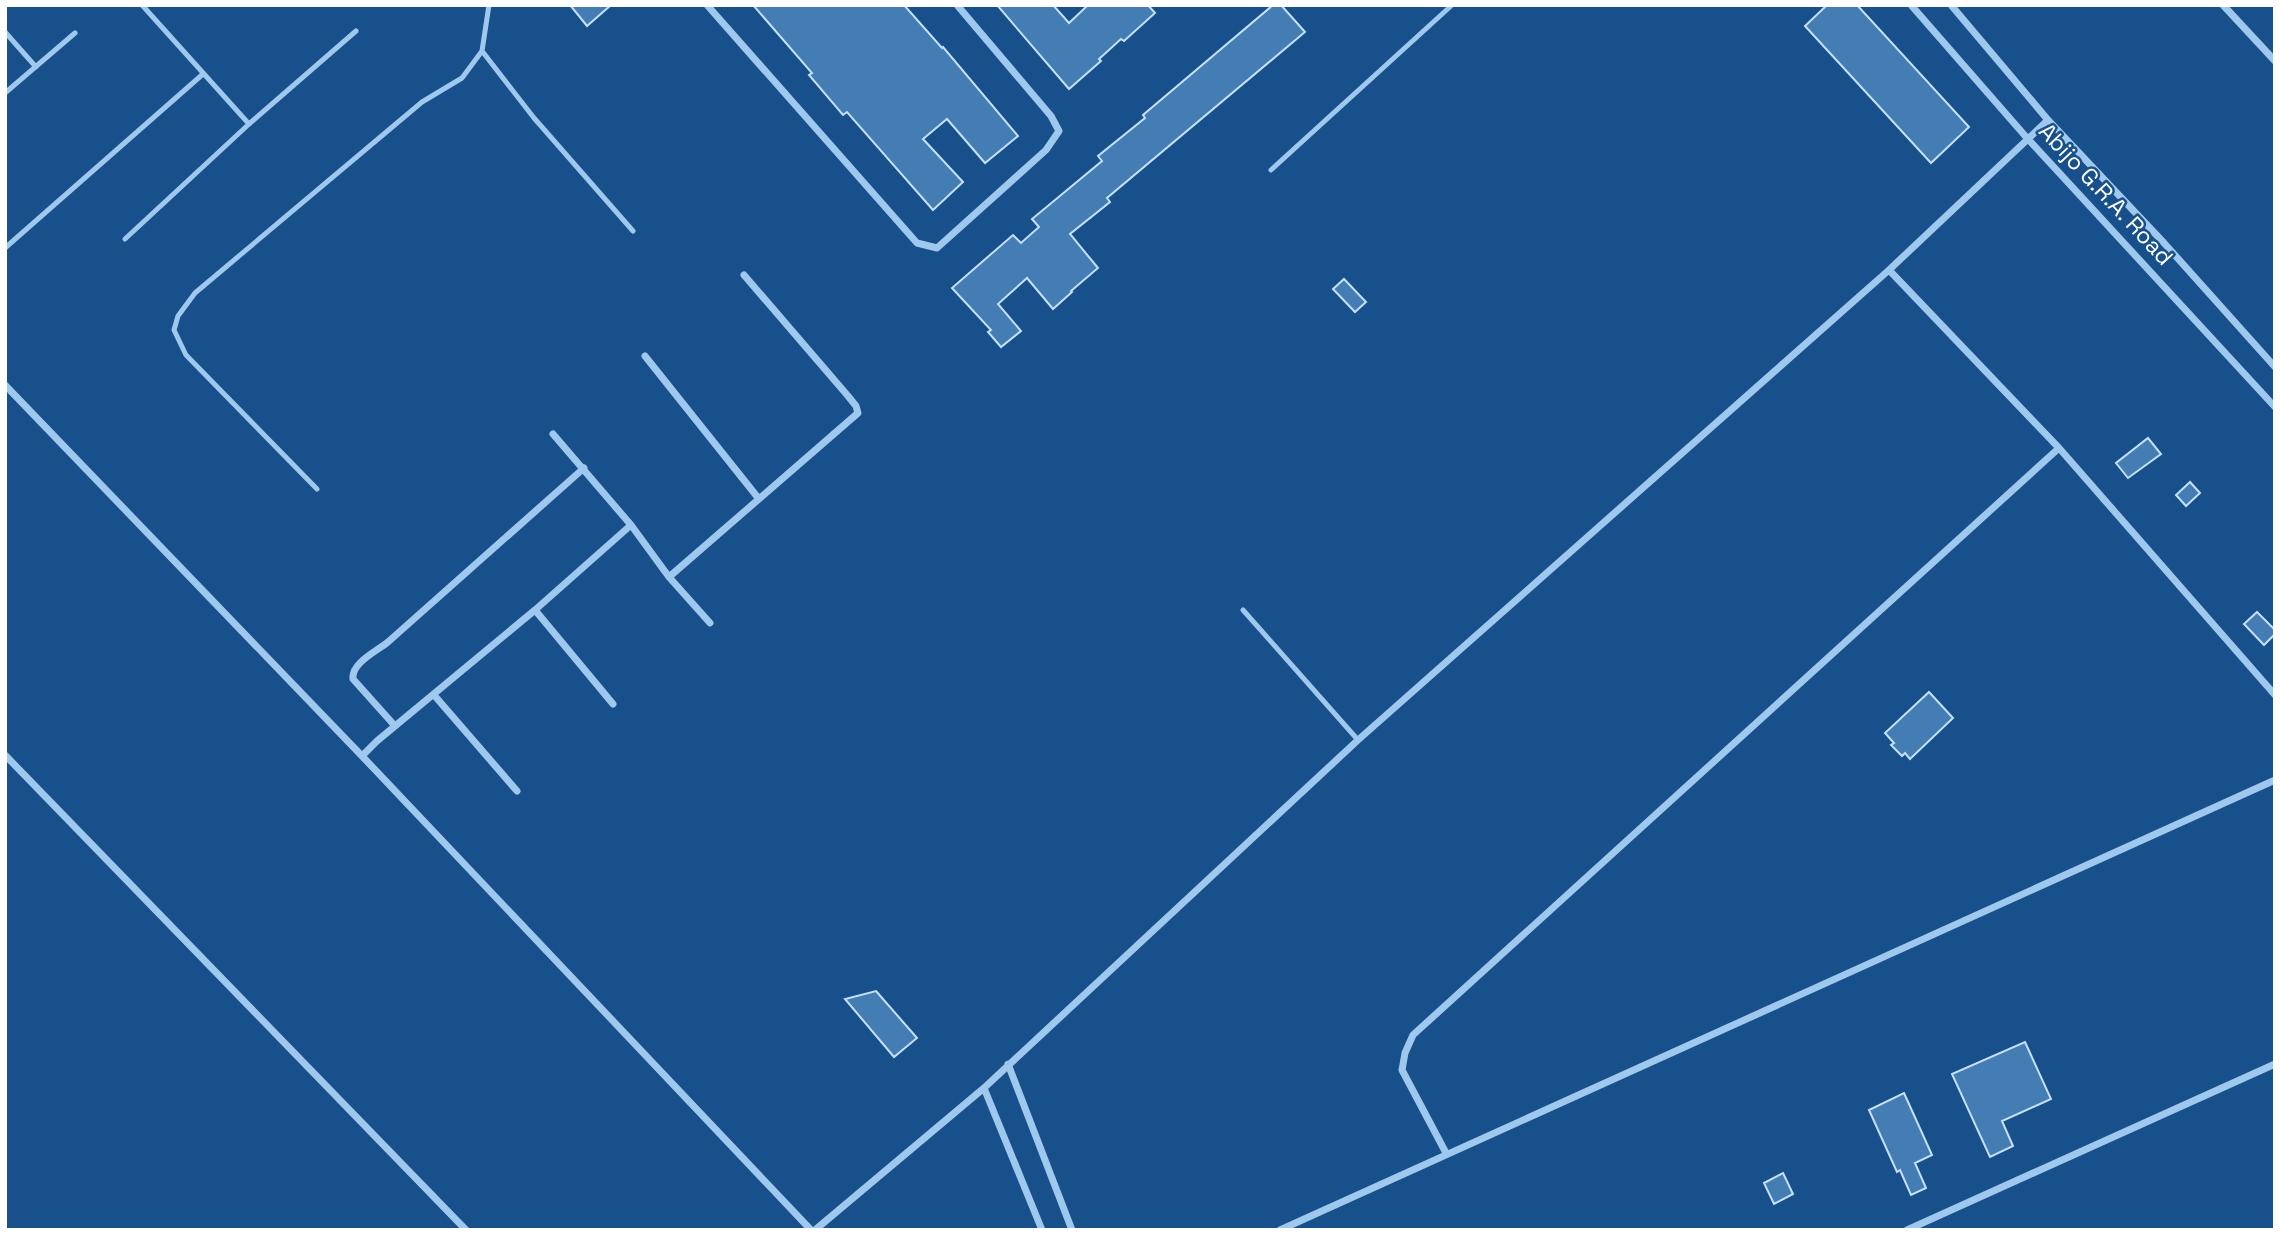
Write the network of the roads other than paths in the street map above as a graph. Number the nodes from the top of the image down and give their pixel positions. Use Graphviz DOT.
graph roads {
  1 [pos="142,5"];
  2 [pos="489,5"];
  3 [pos="707,5"];
  4 [pos="957,5"];
  5 [pos="1452,5"];
  6 [pos="1911,5"];
  7 [pos="1951,5"];
  8 [pos="2223,5"];
  9 [pos="356,31"];
  10 [pos="5,32"];
  11 [pos="75,33"];
  12 [pos="482,51"];
  13 [pos="2275,61"];
  14 [pos="36,66"];
  15 [pos="203,74"];
  16 [pos="5,93"];
  17 [pos="2048,120"];
  18 [pos="249,124"];
  19 [pos="2027,138"];
  20 [pos="1271,170"];
  21 [pos="633,231"];
  22 [pos="125,239"];
  23 [pos="5,248"];
  24 [pos="1889,270"];
  25 [pos="744,275"];
  26 [pos="645,356"];
  27 [pos="2275,367"];
  28 [pos="5,385"];
  29 [pos="2275,407"];
  30 [pos="553,434"];
  31 [pos="2059,448"];
  32 [pos="584,468"];
  33 [pos="317,489"];
  34 [pos="759,499"];
  35 [pos="631,525"];
  36 [pos="669,577"];
  37 [pos="535,610"];
  38 [pos="1243,610"];
  39 [pos="710,623"];
  40 [pos="434,695"];
  41 [pos="2275,695"];
  42 [pos="613,704"];
  43 [pos="396,726"];
  44 [pos="1358,740"];
  45 [pos="5,755"];
  46 [pos="362,756"];
  47 [pos="2275,780"];
  48 [pos="517,791"];
  49 [pos="1008,1064"];
  50 [pos="2275,1064"];
  51 [pos="984,1088"];
  52 [pos="1446,1153"];
  53 [pos="466,1230"];
  54 [pos="813,1230"];
  55 [pos="1042,1230"];
  56 [pos="1072,1230"];
  57 [pos="1280,1230"];
  58 [pos="1907,1230"];
  1 -- 15 [label="lane"];
  2 -- 12 [label="lane"];
  3 -- 4 [label="street"];
  5 -- 20 [label="lane"];
  6 -- 19 [label="street, Abijo G.R.A. Road"];
  7 -- 17 [label="street, Abijo G.R.A. Road"];
  8 -- 13 [label="street"];
  9 -- 18 [label="lane"];
  10 -- 14 [label="lane"];
  11 -- 14 [label="lane"];
  12 -- 21 [label="lane"];
  12 -- 33 [label="lane"];
  14 -- 16 [label="lane"];
  15 -- 18 [label="lane"];
  15 -- 23 [label="lane"];
  17 -- 19 [label="street"];
  17 -- 27 [label="street, Abijo G.R.A. Road"];
  18 -- 22 [label="lane"];
  19 -- 24 [label="street"];
  19 -- 29 [label="street, Abijo G.R.A. Road"];
  24 -- 31 [label="street"];
  24 -- 44 [label="street"];
  25 -- 34 [label="street"];
  26 -- 34 [label="street"];
  28 -- 46 [label="street"];
  30 -- 32 [label="street"];
  31 -- 41 [label="street"];
  31 -- 52 [label="street"];
  32 -- 35 [label="street"];
  32 -- 43 [label="street"];
  34 -- 36 [label="street"];
  35 -- 36 [label="street"];
  35 -- 37 [label="street"];
  36 -- 39 [label="street"];
  37 -- 40 [label="street"];
  37 -- 42 [label="street"];
  38 -- 44 [label="lane"];
  40 -- 43 [label="street"];
  40 -- 48 [label="street"];
  43 -- 46 [label="street"];
  44 -- 49 [label="street"];
  45 -- 53 [label="street"];
  46 -- 54 [label="street"];
  47 -- 52 [label="street"];
  49 -- 51 [label="street"];
  49 -- 56 [label="street"];
  50 -- 58 [label="street"];
  51 -- 54 [label="street"];
  51 -- 55 [label="street"];
  52 -- 57 [label="street"];
}
